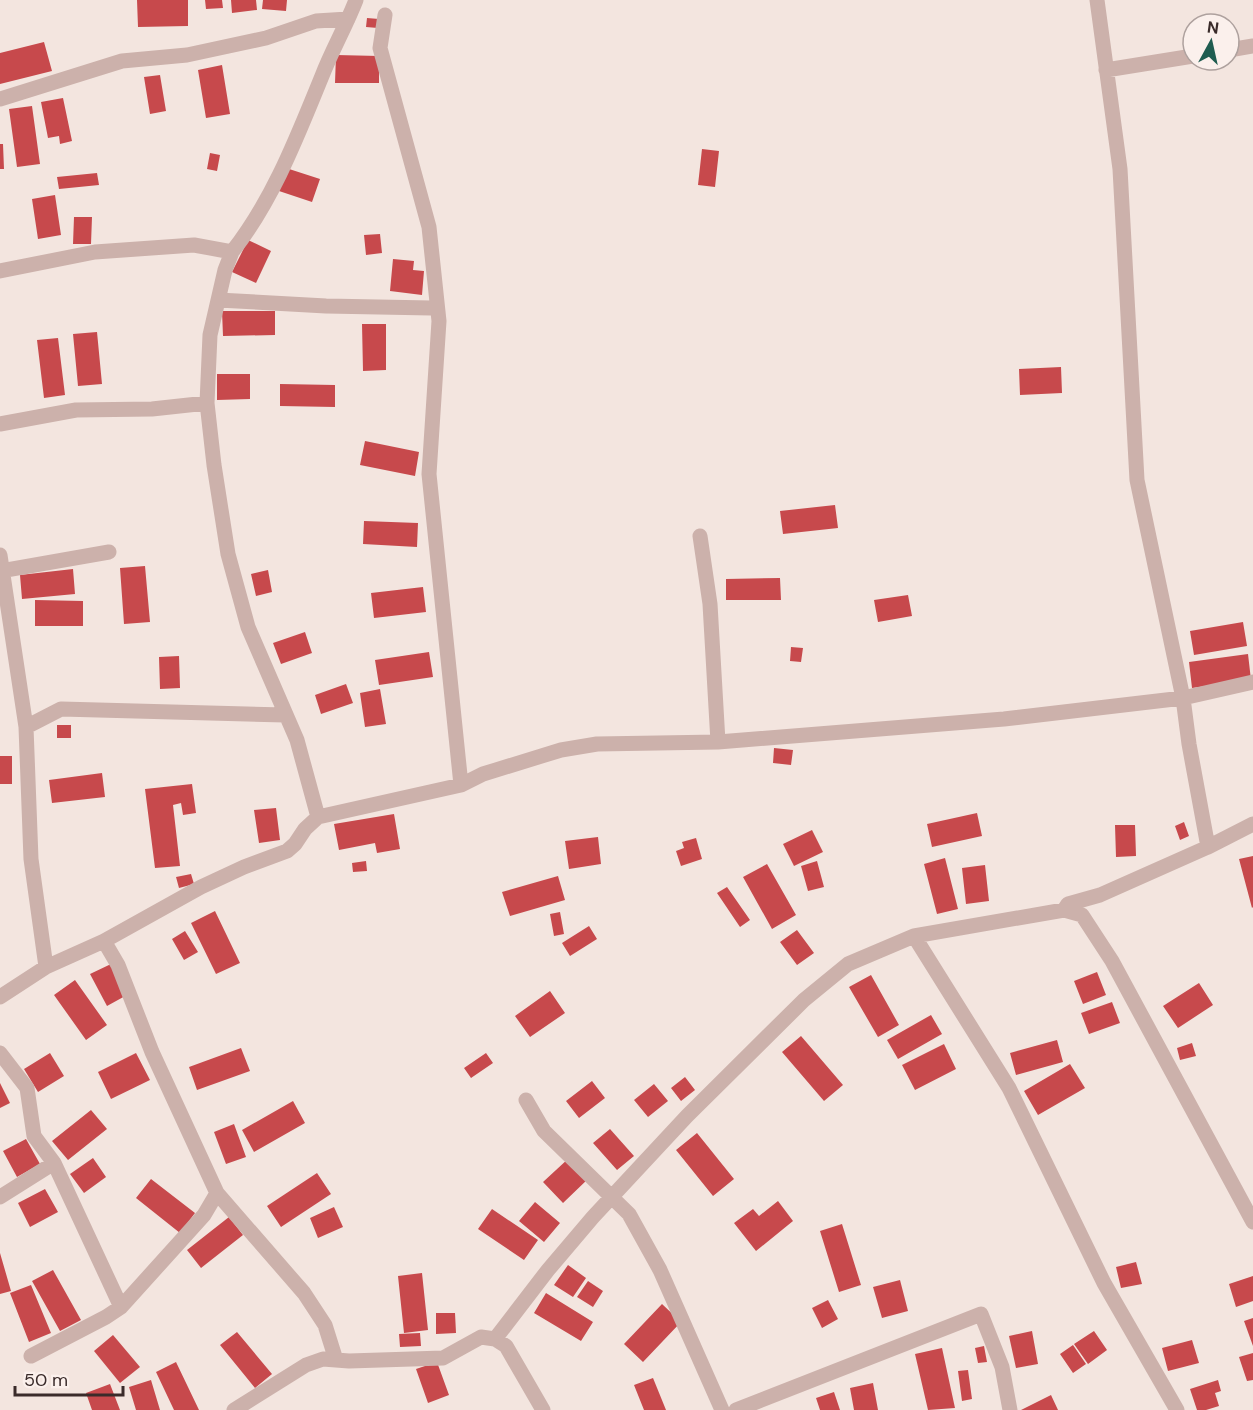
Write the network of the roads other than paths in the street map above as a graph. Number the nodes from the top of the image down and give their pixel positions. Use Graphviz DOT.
graph roads {
  1 [pos="356,0"];
  2 [pos="1097,0"];
  3 [pos="385,15"];
  4 [pos="348,19"];
  5 [pos="1181,58"];
  6 [pos="1106,70"];
  7 [pos="0,99"];
  8 [pos="232,252"];
  9 [pos="0,271"];
  10 [pos="218,300"];
  11 [pos="431,308"];
  12 [pos="207,403"];
  13 [pos="0,424"];
  14 [pos="700,536"];
  15 [pos="109,552"];
  16 [pos="1,565"];
  17 [pos="1253,682"];
  18 [pos="1182,698"];
  19 [pos="285,715"];
  20 [pos="26,727"];
  21 [pos="718,742"];
  22 [pos="461,785"];
  23 [pos="318,817"];
  24 [pos="1253,824"];
  25 [pos="1208,848"];
  26 [pos="1064,910"];
  27 [pos="914,936"];
  28 [pos="104,941"];
  29 [pos="46,967"];
  30 [pos="0,997"];
  31 [pos="0,1053"];
  32 [pos="526,1100"];
  33 [pos="54,1163"];
  34 [pos="217,1193"];
  35 [pos="0,1197"];
  36 [pos="611,1197"];
  37 [pos="1253,1222"];
  38 [pos="121,1307"];
  39 [pos="495,1339"];
  40 [pos="30,1356"];
  41 [pos="336,1360"];
  42 [pos="234,1410"];
  43 [pos="543,1410"];
  44 [pos="722,1410"];
  45 [pos="736,1410"];
  46 [pos="1010,1410"];
  47 [pos="1177,1410"];
  1 -- 4 [label="street"];
  2 -- 6 [label="street"];
  3 -- 22 [label="street"];
  4 -- 7 [label="street"];
  4 -- 8 [label="street"];
  5 -- 6 [label="street"];
  6 -- 18 [label="street"];
  8 -- 9 [label="street"];
  8 -- 10 [label="street"];
  10 -- 11 [label="street"];
  10 -- 12 [label="street"];
  12 -- 13 [label="street"];
  12 -- 19 [label="street"];
  14 -- 21 [label="street"];
  15 -- 16 [label="street"];
  16 -- 20 [label="street"];
  17 -- 18 [label="street"];
  18 -- 21 [label="street"];
  18 -- 25 [label="street"];
  19 -- 20 [label="street"];
  19 -- 23 [label="street"];
  20 -- 29 [label="street"];
  21 -- 22 [label="street"];
  22 -- 23 [label="street"];
  23 -- 28 [label="street"];
  24 -- 25 [label="street"];
  25 -- 26 [label="street"];
  26 -- 27 [label="street"];
  26 -- 37 [label="street"];
  27 -- 36 [label="street"];
  27 -- 47 [label="street"];
  28 -- 29 [label="street"];
  28 -- 34 [label="street"];
  29 -- 30 [label="street"];
  31 -- 33 [label="street"];
  32 -- 36 [label="street"];
  33 -- 35 [label="street"];
  33 -- 38 [label="street"];
  34 -- 38 [label="street"];
  34 -- 41 [label="street"];
  36 -- 39 [label="street"];
  36 -- 44 [label="street"];
  38 -- 40 [label="street"];
  39 -- 41 [label="street"];
  39 -- 43 [label="street"];
  41 -- 42 [label="street"];
  45 -- 46 [label="street"];
}
